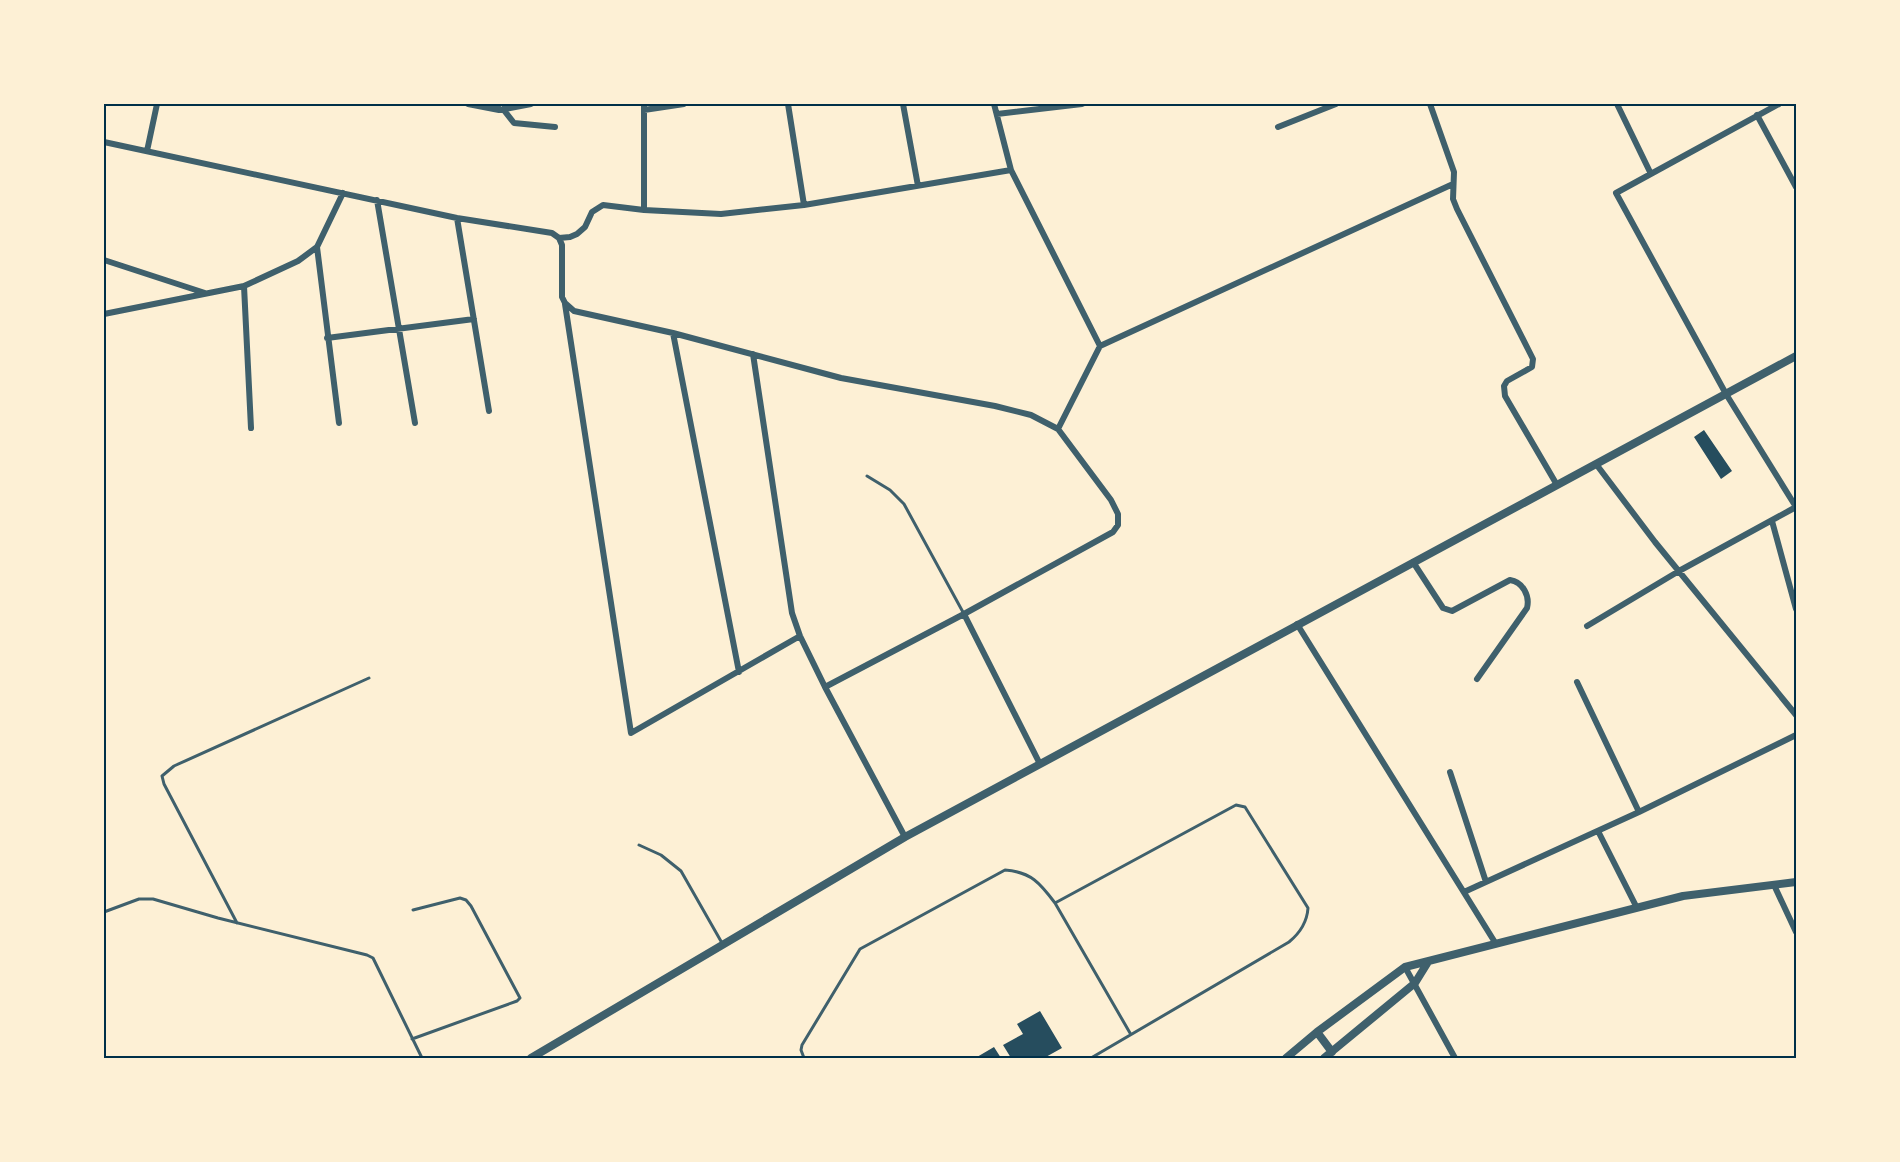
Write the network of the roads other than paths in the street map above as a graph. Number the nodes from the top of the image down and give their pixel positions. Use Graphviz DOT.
graph roads {
  1 [pos="157,104"];
  2 [pos="468,104"];
  3 [pos="531,104"];
  4 [pos="684,104"];
  5 [pos="788,104"];
  6 [pos="903,104"];
  7 [pos="994,104"];
  8 [pos="1082,104"];
  9 [pos="1336,104"];
  10 [pos="1430,104"];
  11 [pos="1617,104"];
  12 [pos="1779,104"];
  13 [pos="500,107"];
  14 [pos="644,107"];
  15 [pos="997,114"];
  16 [pos="1757,115"];
  17 [pos="555,127"];
  18 [pos="1278,128"];
  19 [pos="104,142"];
  20 [pos="147,151"];
  21 [pos="1011,170"];
  22 [pos="1650,172"];
  23 [pos="1453,184"];
  24 [pos="1796,185"];
  25 [pos="918,186"];
  26 [pos="343,193"];
  27 [pos="377,200"];
  28 [pos="804,206"];
  29 [pos="644,210"];
  30 [pos="457,218"];
  31 [pos="559,238"];
  32 [pos="317,247"];
  33 [pos="104,260"];
  34 [pos="244,286"];
  35 [pos="207,294"];
  36 [pos="565,303"];
  37 [pos="104,314"];
  38 [pos="474,320"];
  39 [pos="398,329"];
  40 [pos="673,333"];
  41 [pos="327,338"];
  42 [pos="1100,346"];
  43 [pos="753,354"];
  44 [pos="1797,356"];
  45 [pos="1726,394"];
  46 [pos="489,411"];
  47 [pos="339,423"];
  48 [pos="415,423"];
  49 [pos="251,429"];
  50 [pos="1058,429"];
  51 [pos="1596,464"];
  52 [pos="867,476"];
  53 [pos="1557,485"];
  54 [pos="1796,507"];
  55 [pos="1772,521"];
  56 [pos="1413,562"];
  57 [pos="1679,571"];
  58 [pos="1797,609"];
  59 [pos="964,615"];
  60 [pos="1297,624"];
  61 [pos="1587,626"];
  62 [pos="800,636"];
  63 [pos="739,672"];
  64 [pos="369,678"];
  65 [pos="1477,679"];
  66 [pos="1577,682"];
  67 [pos="825,687"];
  68 [pos="1797,715"];
  69 [pos="1797,735"];
  70 [pos="1040,764"];
  71 [pos="1450,772"];
  72 [pos="1639,812"];
  73 [pos="1598,831"];
  74 [pos="905,837"];
  75 [pos="639,845"];
  76 [pos="1486,882"];
  77 [pos="1797,882"];
  78 [pos="1774,885"];
  79 [pos="1464,892"];
  80 [pos="1055,903"];
  81 [pos="1637,908"];
  82 [pos="413,910"];
  83 [pos="104,912"];
  84 [pos="237,923"];
  85 [pos="1797,932"];
  86 [pos="1496,944"];
  87 [pos="723,945"];
  88 [pos="1428,962"];
  89 [pos="1405,967"];
  90 [pos="1415,983"];
  91 [pos="1317,1032"];
  92 [pos="1130,1033"];
  93 [pos="412,1040"];
  94 [pos="1332,1052"];
  95 [pos="422,1059"];
  96 [pos="531,1059"];
  97 [pos="804,1059"];
  98 [pos="1091,1059"];
  99 [pos="1286,1059"];
  100 [pos="1324,1059"];
  101 [pos="1455,1059"];
  1 -- 20 [label="street"];
  2 -- 13 [label="street"];
  3 -- 13 [label="street"];
  4 -- 14 [label="street"];
  5 -- 28 [label="street"];
  6 -- 25 [label="street"];
  7 -- 15 [label="street"];
  8 -- 15 [label="street"];
  9 -- 18 [label="street"];
  10 -- 23 [label="street"];
  11 -- 22 [label="street"];
  12 -- 16 [label="street"];
  13 -- 17 [label="street"];
  14 -- 29 [label="street"];
  15 -- 21 [label="street"];
  16 -- 22 [label="street"];
  16 -- 24 [label="street"];
  19 -- 20 [label="street"];
  20 -- 26 [label="street"];
  21 -- 25 [label="street"];
  21 -- 42 [label="street"];
  22 -- 45 [label="street"];
  23 -- 42 [label="street"];
  23 -- 53 [label="street"];
  25 -- 28 [label="street"];
  26 -- 27 [label="street"];
  26 -- 32 [label="street"];
  27 -- 30 [label="street"];
  27 -- 39 [label="street"];
  28 -- 29 [label="street"];
  29 -- 31 [label="street"];
  30 -- 31 [label="street"];
  30 -- 38 [label="street"];
  31 -- 36 [label="street"];
  32 -- 34 [label="street"];
  32 -- 41 [label="street"];
  33 -- 35 [label="street"];
  34 -- 35 [label="street"];
  34 -- 49 [label="street"];
  35 -- 37 [label="street"];
  36 -- 40 [label="street"];
  36 -- 63 [label="street"];
  38 -- 39 [label="street"];
  38 -- 46 [label="street"];
  39 -- 41 [label="street"];
  39 -- 48 [label="street"];
  40 -- 43 [label="street"];
  40 -- 63 [label="street"];
  41 -- 47 [label="street"];
  42 -- 50 [label="street"];
  43 -- 50 [label="street"];
  43 -- 62 [label="street"];
  44 -- 45 [label="street"];
  45 -- 51 [label="street"];
  45 -- 54 [label="street"];
  50 -- 59 [label="street"];
  51 -- 53 [label="street"];
  51 -- 57 [label="street"];
  52 -- 59 [label="lane"];
  53 -- 56 [label="street"];
  54 -- 55 [label="street"];
  55 -- 57 [label="street"];
  55 -- 58 [label="street"];
  56 -- 60 [label="street"];
  56 -- 65 [label="street"];
  57 -- 61 [label="street"];
  57 -- 68 [label="street"];
  59 -- 67 [label="street"];
  59 -- 70 [label="street"];
  60 -- 70 [label="street"];
  60 -- 79 [label="street"];
  62 -- 63 [label="street"];
  62 -- 67 [label="street"];
  64 -- 84 [label="lane"];
  66 -- 72 [label="street"];
  67 -- 74 [label="street"];
  69 -- 72 [label="street"];
  70 -- 74 [label="street"];
  71 -- 76 [label="street"];
  72 -- 73 [label="street"];
  73 -- 76 [label="street"];
  73 -- 81 [label="street"];
  74 -- 87 [label="street"];
  75 -- 87 [label="lane"];
  76 -- 79 [label="street"];
  77 -- 78 [label="street"];
  78 -- 81 [label="street"];
  78 -- 85 [label="street"];
  79 -- 86 [label="street"];
  80 -- 92 [label="lane"];
  80 -- 92 [label="lane"];
  80 -- 97 [label="lane"];
  81 -- 86 [label="street"];
  82 -- 93 [label="lane"];
  83 -- 84 [label="lane"];
  84 -- 93 [label="lane"];
  86 -- 88 [label="street"];
  87 -- 96 [label="street"];
  88 -- 89 [label="street"];
  88 -- 90 [label="street"];
  89 -- 90 [label="street"];
  89 -- 91 [label="street"];
  90 -- 94 [label="street"];
  90 -- 101 [label="street"];
  91 -- 94 [label="street"];
  91 -- 99 [label="street"];
  92 -- 98 [label="lane"];
  93 -- 95 [label="lane"];
  94 -- 100 [label="street"];
}
